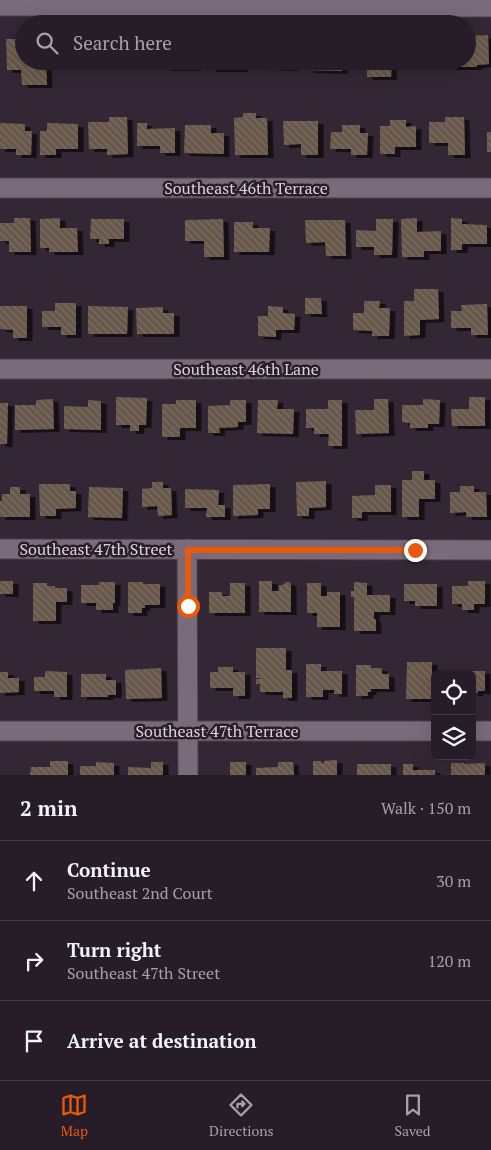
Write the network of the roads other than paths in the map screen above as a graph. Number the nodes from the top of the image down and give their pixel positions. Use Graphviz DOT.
graph roads {
  1 [pos="0,6"];
  2 [pos="491,7"];
  3 [pos="0,188"];
  4 [pos="491,188"];
  5 [pos="0,369"];
  6 [pos="491,369"];
  7 [pos="0,550"];
  8 [pos="188,550"];
  9 [pos="491,550"];
  10 [pos="0,730"];
  11 [pos="188,730"];
  12 [pos="431,731"];
  13 [pos="476,731"];
  14 [pos="491,731"];
  15 [pos="188,775"];
  1 -- 2 [label="street"];
  3 -- 4 [label="street, Southeast 46th Terrace"];
  5 -- 6 [label="street, Southeast 46th Lane"];
  7 -- 8 [label="street, Southeast 47th Street"];
  8 -- 9 [label="street, Southeast 47th Street"];
  8 -- 11 [label="street"];
  10 -- 11 [label="street, Southeast 47th Terrace"];
  11 -- 12 [label="street, Southeast 47th Terrace"];
  11 -- 15 [label="street"];
  13 -- 14 [label="street"];
}
